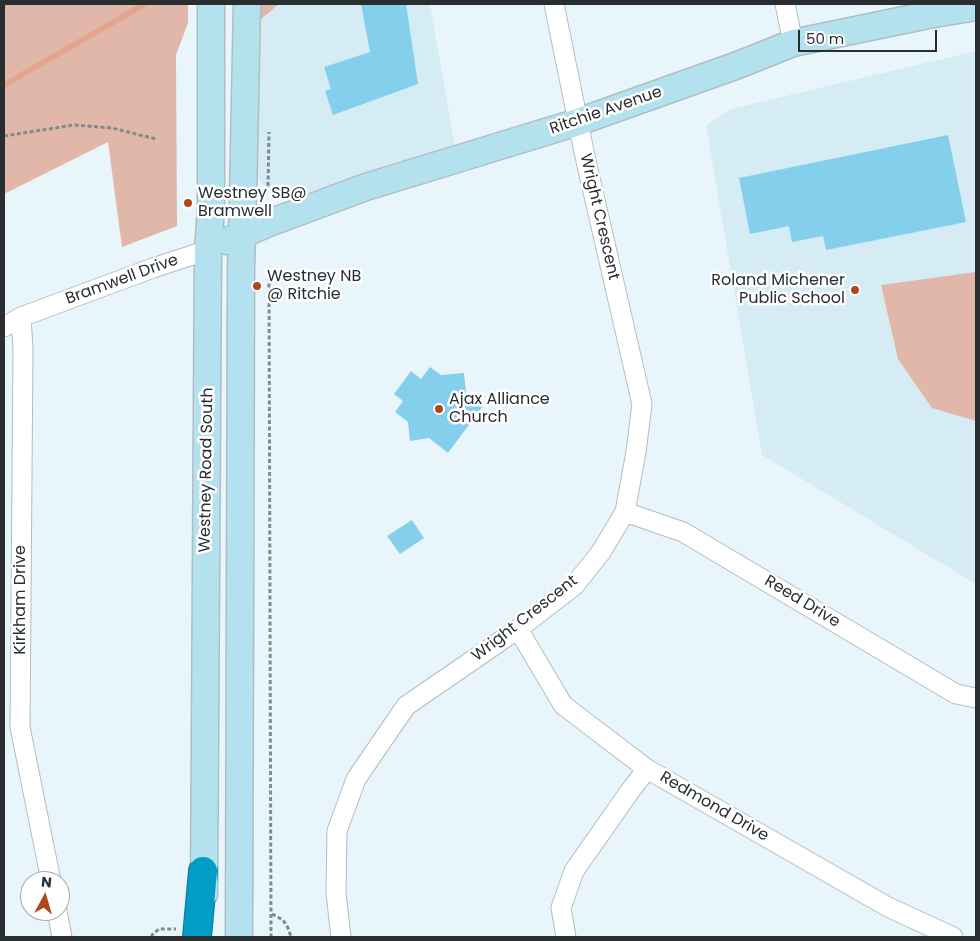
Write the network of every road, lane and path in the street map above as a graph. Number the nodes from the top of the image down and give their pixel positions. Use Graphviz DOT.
graph roads {
  1 [pos="211,4"];
  2 [pos="247,4"];
  3 [pos="554,4"];
  4 [pos="785,4"];
  5 [pos="976,7"];
  6 [pos="793,43"];
  7 [pos="578,122"];
  8 [pos="4,136"];
  9 [pos="156,139"];
  10 [pos="241,234"];
  11 [pos="208,250"];
  12 [pos="269,276"];
  13 [pos="21,317"];
  14 [pos="4,327"];
  15 [pos="625,512"];
  16 [pos="518,629"];
  17 [pos="976,698"];
  18 [pos="647,768"];
  19 [pos="49,871"];
  20 [pos="203,871"];
  21 [pos="271,914"];
  22 [pos="59,921"];
  23 [pos="187,933"];
  24 [pos="62,937"];
  25 [pos="152,937"];
  26 [pos="205,937"];
  27 [pos="239,937"];
  28 [pos="271,937"];
  29 [pos="290,937"];
  30 [pos="341,937"];
  31 [pos="566,937"];
  32 [pos="953,937"];
  1 -- 11 [label="main road, Westney Road South"];
  2 -- 10 [label="main road, Westney Road South"];
  3 -- 7 [label="street, Wright Crescent"];
  4 -- 6 [label="street"];
  5 -- 6 [label="main road, Ritchie Avenue"];
  6 -- 7 [label="main road, Ritchie Avenue"];
  7 -- 10 [label="main road, Ritchie Avenue"];
  7 -- 15 [label="street, Wright Crescent"];
  8 -- 9 [label="path"];
  10 -- 11 [label="main road, Bramwell Drive"];
  10 -- 27 [label="main road, Westney Road South"];
  11 -- 13 [label="street, Bramwell Drive"];
  11 -- 20 [label="main road, Westney Road South"];
  12 -- 21 [label="path"];
  13 -- 14 [label="street, Bramwell Drive"];
  13 -- 19 [label="street, Kirkham Drive"];
  15 -- 16 [label="street, Wright Crescent"];
  15 -- 17 [label="street, Reed Drive"];
  16 -- 18 [label="street, Redmond Drive"];
  16 -- 30 [label="street, Wright Crescent"];
  18 -- 31 [label="street"];
  18 -- 32 [label="street, Redmond Drive"];
  20 -- 23 [label="highway"];
  20 -- 26 [label="main road, Westney Road South"];
  21 -- 28 [label="path"];
  21 -- 29 [label="path"];
  22 -- 24 [label="street"];
  23 -- 25 [label="path"];
}
